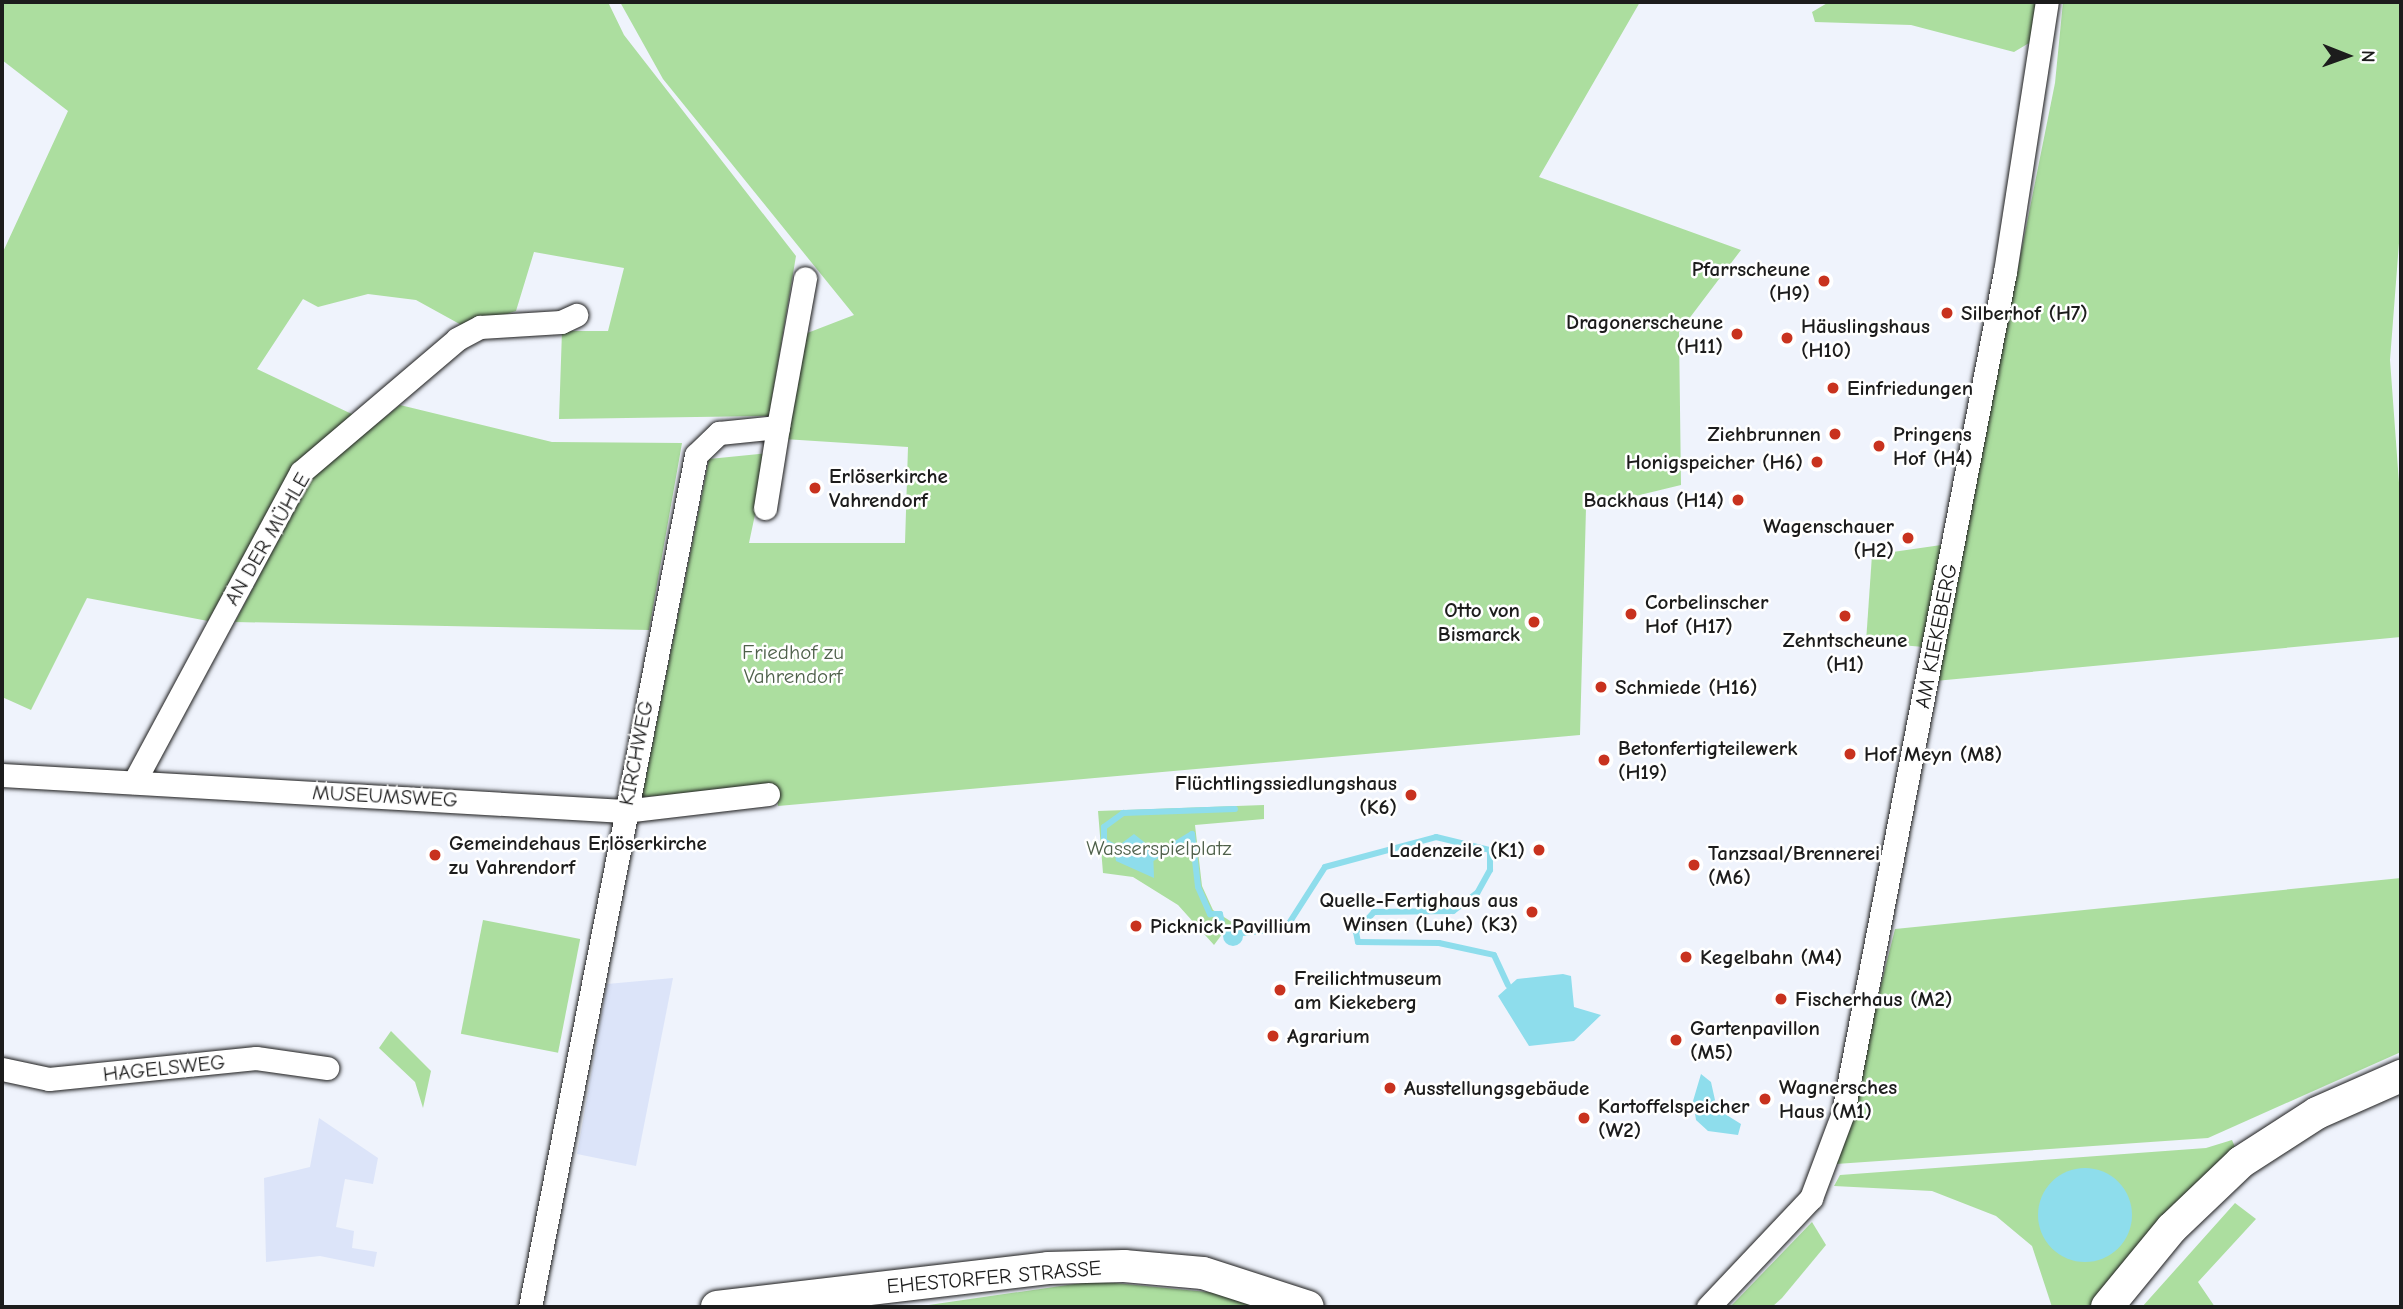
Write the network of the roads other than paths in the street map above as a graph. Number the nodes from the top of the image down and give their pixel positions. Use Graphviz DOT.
graph roads {
  1 [pos="2047,2"];
  2 [pos="806,278"];
  3 [pos="576,315"];
  4 [pos="778,427"];
  5 [pos="765,508"];
  6 [pos="2,775"];
  7 [pos="134,782"];
  8 [pos="768,794"];
  9 [pos="624,811"];
  10 [pos="327,1068"];
  11 [pos="2,1069"];
  12 [pos="2401,1076"];
  13 [pos="530,1307"];
  14 [pos="717,1307"];
  15 [pos="1308,1307"];
  16 [pos="1708,1307"];
  17 [pos="2107,1307"];
  1 -- 16 [label="street, AM KIEKEBERG"];
  2 -- 4 [label="street"];
  3 -- 7 [label="street, AN DER MÜHLE"];
  4 -- 5 [label="street"];
  4 -- 9 [label="street, KIRCHWEG"];
  6 -- 7 [label="street, MUSEUMSWEG"];
  7 -- 9 [label="street, MUSEUMSWEG"];
  8 -- 9 [label="street, MUSEUMSWEG"];
  9 -- 13 [label="street, KIRCHWEG"];
  10 -- 11 [label="street, HAGELSWEG"];
  12 -- 17 [label="street"];
  14 -- 15 [label="street, EHESTORFER STRASSE"];
}
